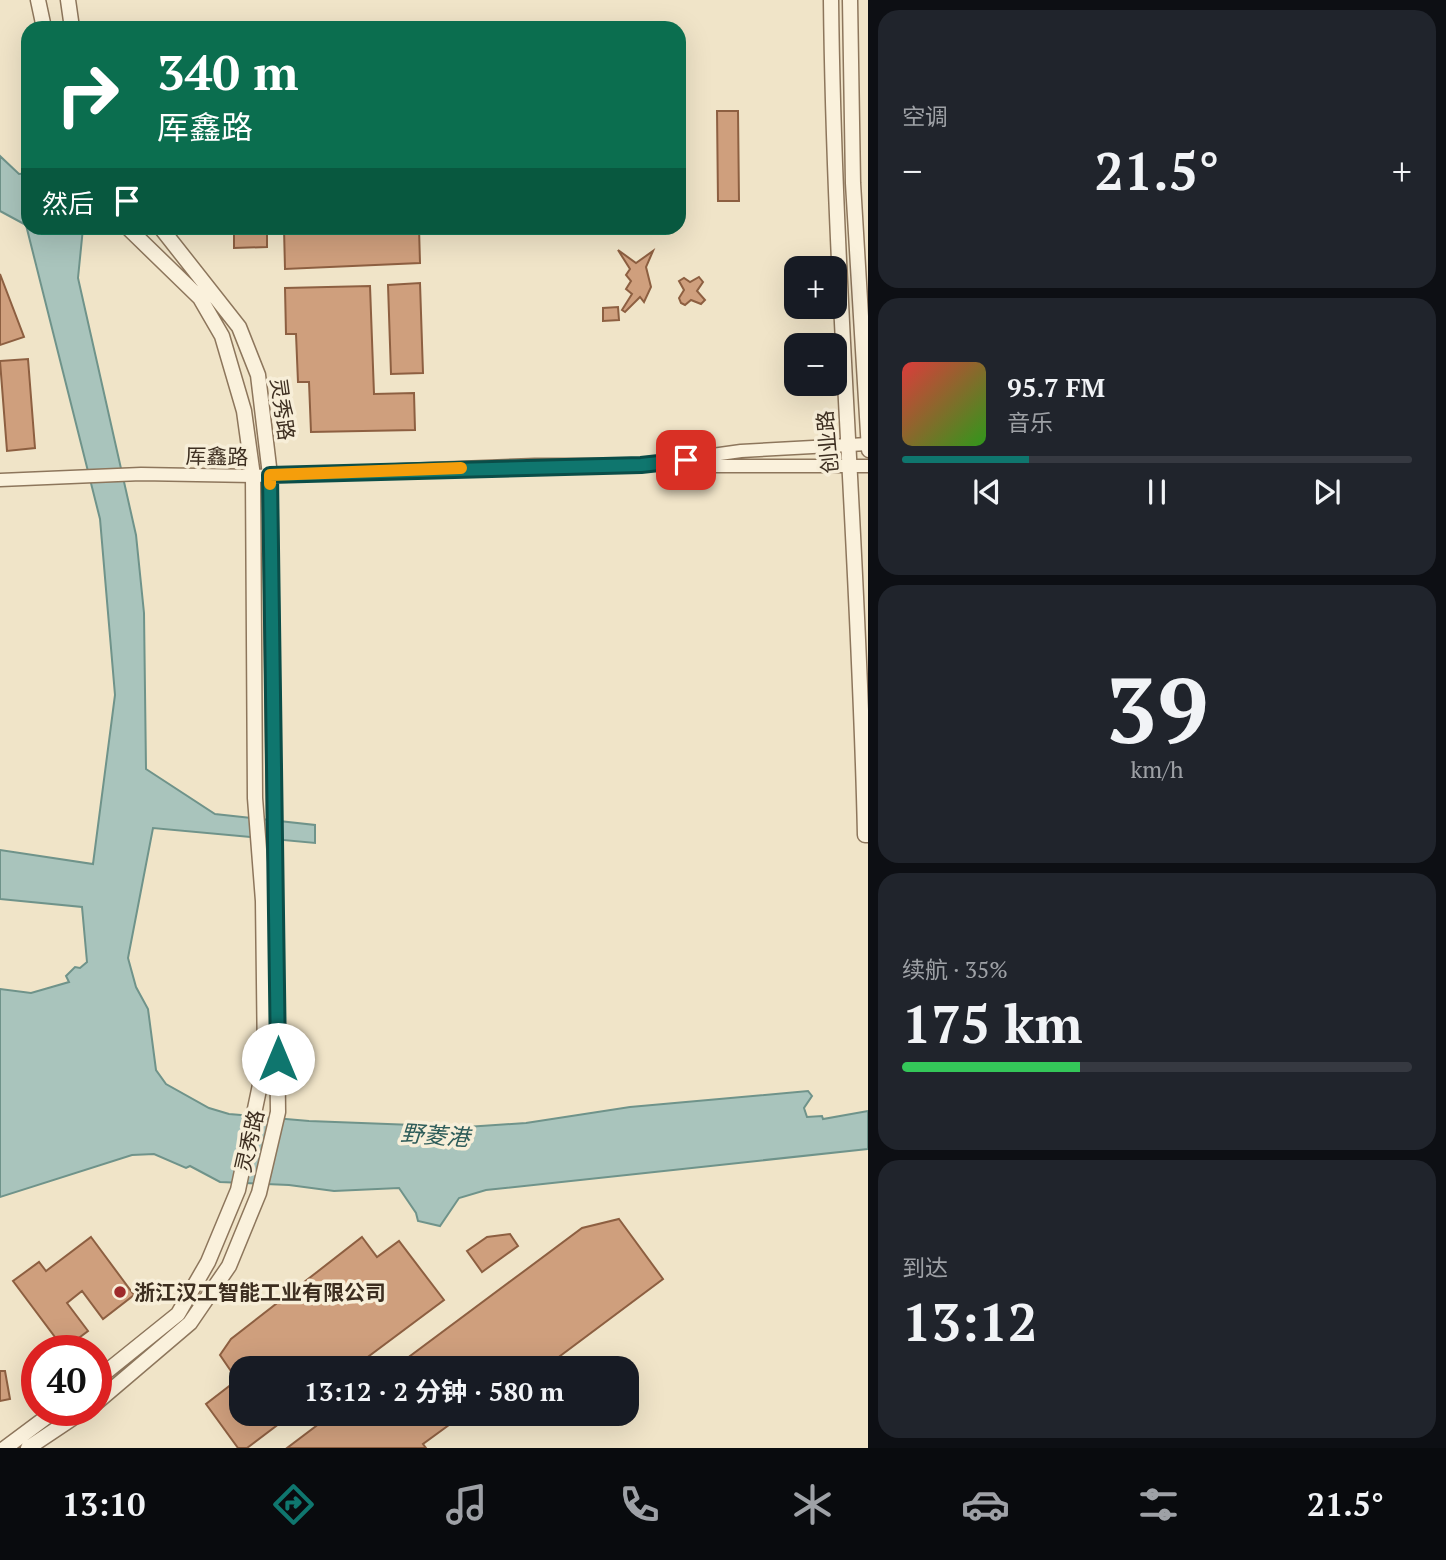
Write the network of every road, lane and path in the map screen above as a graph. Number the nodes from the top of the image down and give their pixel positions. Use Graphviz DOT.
graph roads {
  1 [pos="38,0"];
  2 [pos="68,0"];
  3 [pos="831,0"];
  4 [pos="850,0"];
  5 [pos="42,21"];
  6 [pos="71,21"];
  7 [pos="136,235"];
  8 [pos="167,235"];
  9 [pos="848,444"];
  10 [pos="868,444"];
  11 [pos="686,460"];
  12 [pos="850,466"];
  13 [pos="868,466"];
  14 [pos="270,475"];
  15 [pos="253,476"];
  16 [pos="0,480"];
  17 [pos="868,835"];
  18 [pos="112,1367"];
  19 [pos="112,1389"];
  20 [pos="35,1426"];
  21 [pos="61,1426"];
  22 [pos="5,1448"];
  23 [pos="28,1448"];
  1 -- 5 [label="street"];
  2 -- 6 [label="street"];
  3 -- 9 [label="street, 创业路"];
  4 -- 10 [label="street, 创业路"];
  7 -- 15 [label="street, 灵秀路"];
  8 -- 14 [label="street, 灵秀路"];
  9 -- 10 [label="street, 厍鑫路"];
  9 -- 11 [label="street, 厍鑫路"];
  9 -- 12 [label="street, 创业路"];
  11 -- 12 [label="street, 厍鑫路"];
  11 -- 14 [label="street, 厍鑫路"];
  12 -- 13 [label="street, 厍鑫路"];
  12 -- 17 [label="street, 创业路"];
  14 -- 15 [label="street, 厍鑫路"];
  14 -- 19 [label="street, 灵秀路"];
  15 -- 16 [label="street, 厍鑫路"];
  15 -- 18 [label="street, 灵秀路"];
  20 -- 22 [label="street"];
  21 -- 23 [label="street"];
}
